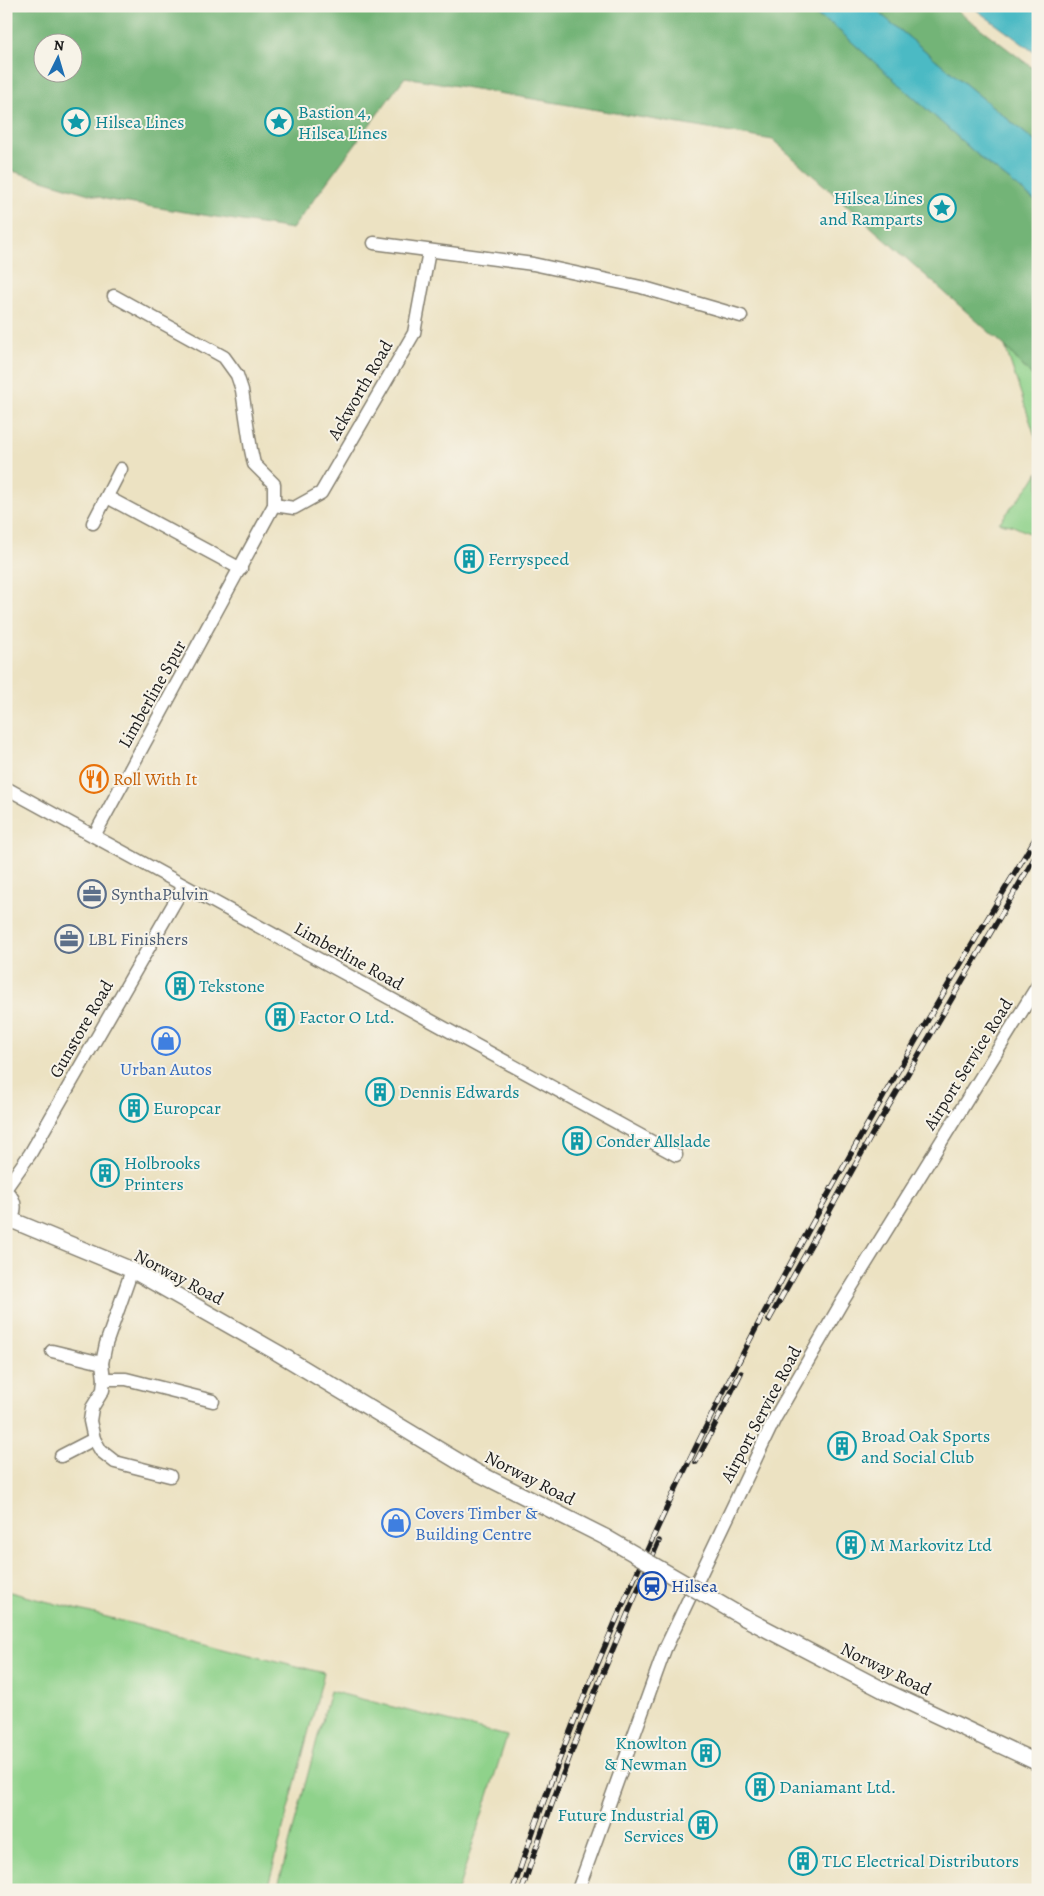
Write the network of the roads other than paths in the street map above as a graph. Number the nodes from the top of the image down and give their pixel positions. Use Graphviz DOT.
graph roads {
  1 [pos="374,243"];
  2 [pos="429,250"];
  3 [pos="114,296"];
  4 [pos="741,316"];
  5 [pos="121,469"];
  6 [pos="107,497"];
  7 [pos="274,505"];
  8 [pos="93,524"];
  9 [pos="241,569"];
  10 [pos="6,788"];
  11 [pos="94,836"];
  12 [pos="184,886"];
  13 [pos="1038,985"];
  14 [pos="676,1155"];
  15 [pos="6,1188"];
  16 [pos="6,1193"];
  17 [pos="8,1220"];
  18 [pos="132,1270"];
  19 [pos="52,1351"];
  20 [pos="102,1363"];
  21 [pos="104,1379"];
  22 [pos="213,1401"];
  23 [pos="94,1439"];
  24 [pos="61,1456"];
  25 [pos="170,1476"];
  26 [pos="1038,1763"];
  27 [pos="578,1890"];
  1 -- 2 [label="street"];
  2 -- 4 [label="street"];
  2 -- 7 [label="street, Ackworth Road"];
  3 -- 7 [label="street"];
  5 -- 6 [label="street"];
  6 -- 8 [label="street"];
  6 -- 9 [label="street"];
  7 -- 9 [label="street, Limberline Spur"];
  9 -- 11 [label="street, Limberline Spur"];
  10 -- 11 [label="street, Limberline Road"];
  11 -- 12 [label="street, Limberline Road"];
  12 -- 14 [label="street, Limberline Road"];
  12 -- 15 [label="street, Gunstore Road"];
  13 -- 27 [label="street, Airport Service Road"];
  16 -- 17 [label="street, Norway Road"];
  17 -- 18 [label="street, Norway Road"];
  18 -- 20 [label="street"];
  18 -- 26 [label="street, Norway Road, bridge"];
  19 -- 20 [label="street"];
  20 -- 21 [label="street"];
  21 -- 22 [label="street"];
  21 -- 23 [label="street"];
  23 -- 24 [label="street"];
  23 -- 25 [label="street"];
}
